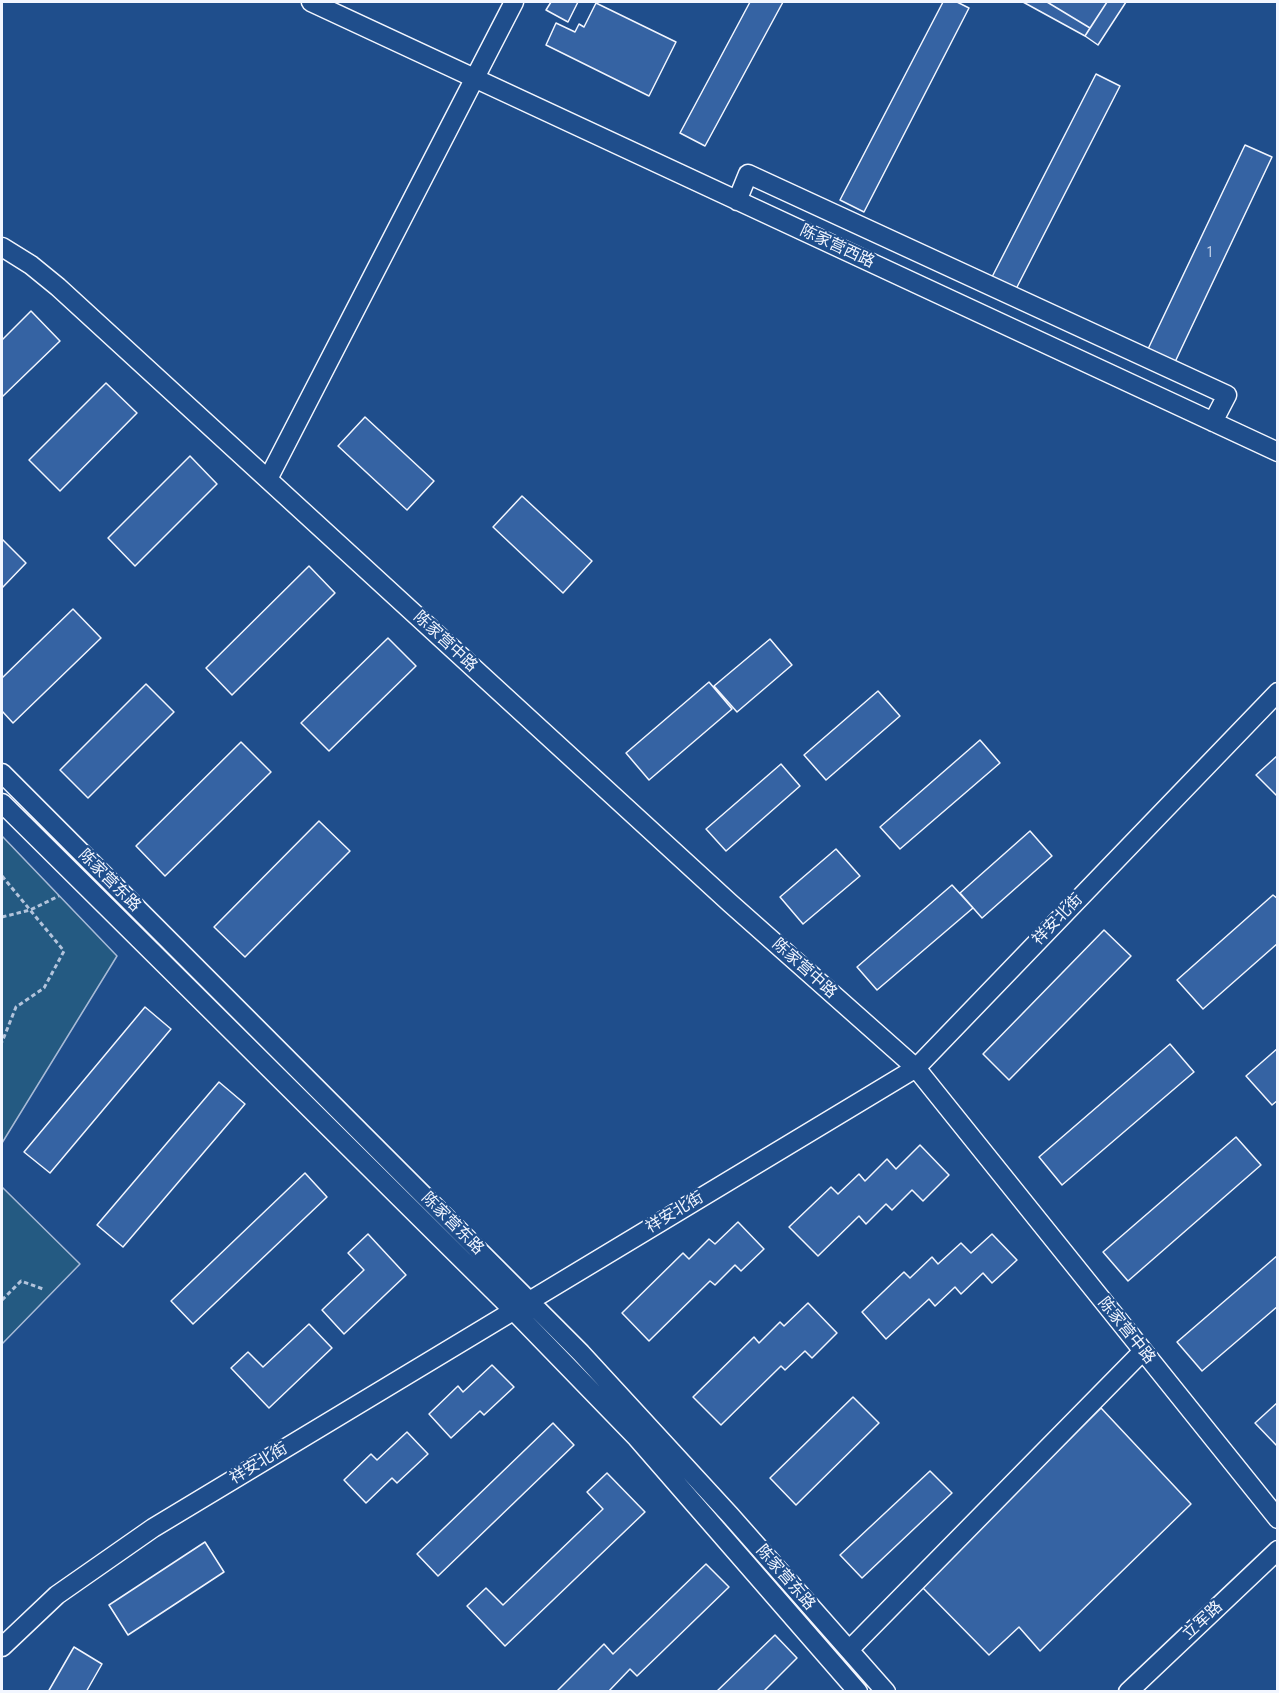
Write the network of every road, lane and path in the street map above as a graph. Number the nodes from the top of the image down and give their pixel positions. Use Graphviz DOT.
graph roads {
  1 [pos="311,2"];
  2 [pos="514,2"];
  3 [pos="474,78"];
  4 [pos="737,201"];
  5 [pos="2,247"];
  6 [pos="1213,422"];
  7 [pos="1278,452"];
  8 [pos="267,479"];
  9 [pos="1278,692"];
  10 [pos="2,773"];
  11 [pos="2,803"];
  12 [pos="2,876"];
  13 [pos="59,896"];
  14 [pos="30,910"];
  15 [pos="2,917"];
  16 [pos="2,1042"];
  17 [pos="916,1068"];
  18 [pos="43,1289"];
  19 [pos="2,1300"];
  20 [pos="521,1305"];
  21 [pos="1142,1352"];
  22 [pos="1278,1519"];
  23 [pos="1278,1550"];
  24 [pos="2,1647"];
  25 [pos="849,1650"];
  26 [pos="858,1692"];
  27 [pos="886,1692"];
  28 [pos="1128,1692"];
  1 -- 3 [label="street, 陈家营西路"];
  2 -- 3 [label="street"];
  3 -- 4 [label="street, 陈家营西路"];
  3 -- 8 [label="street"];
  4 -- 6 [label="street, 陈家营西路"];
  4 -- 6 [label="street"];
  5 -- 8 [label="street, 陈家营中路"];
  6 -- 7 [label="street, 陈家营西路"];
  8 -- 17 [label="street, 陈家营中路"];
  9 -- 17 [label="street, 祥安北街"];
  10 -- 20 [label="street, 陈家营东路"];
  11 -- 20 [label="street, 陈家营东路"];
  12 -- 14 [label="path"];
  13 -- 14 [label="path"];
  14 -- 15 [label="path"];
  14 -- 16 [label="path"];
  17 -- 20 [label="street, 祥安北街"];
  17 -- 21 [label="street, 陈家营中路"];
  18 -- 19 [label="path"];
  20 -- 24 [label="street, 祥安北街"];
  20 -- 25 [label="street, 陈家营东路"];
  20 -- 26 [label="street, 陈家营东路"];
  21 -- 22 [label="street, 陈家营中路"];
  21 -- 25 [label="street"];
  23 -- 28 [label="street, 立军路"];
  25 -- 27 [label="street, 陈家营东路"];
}
